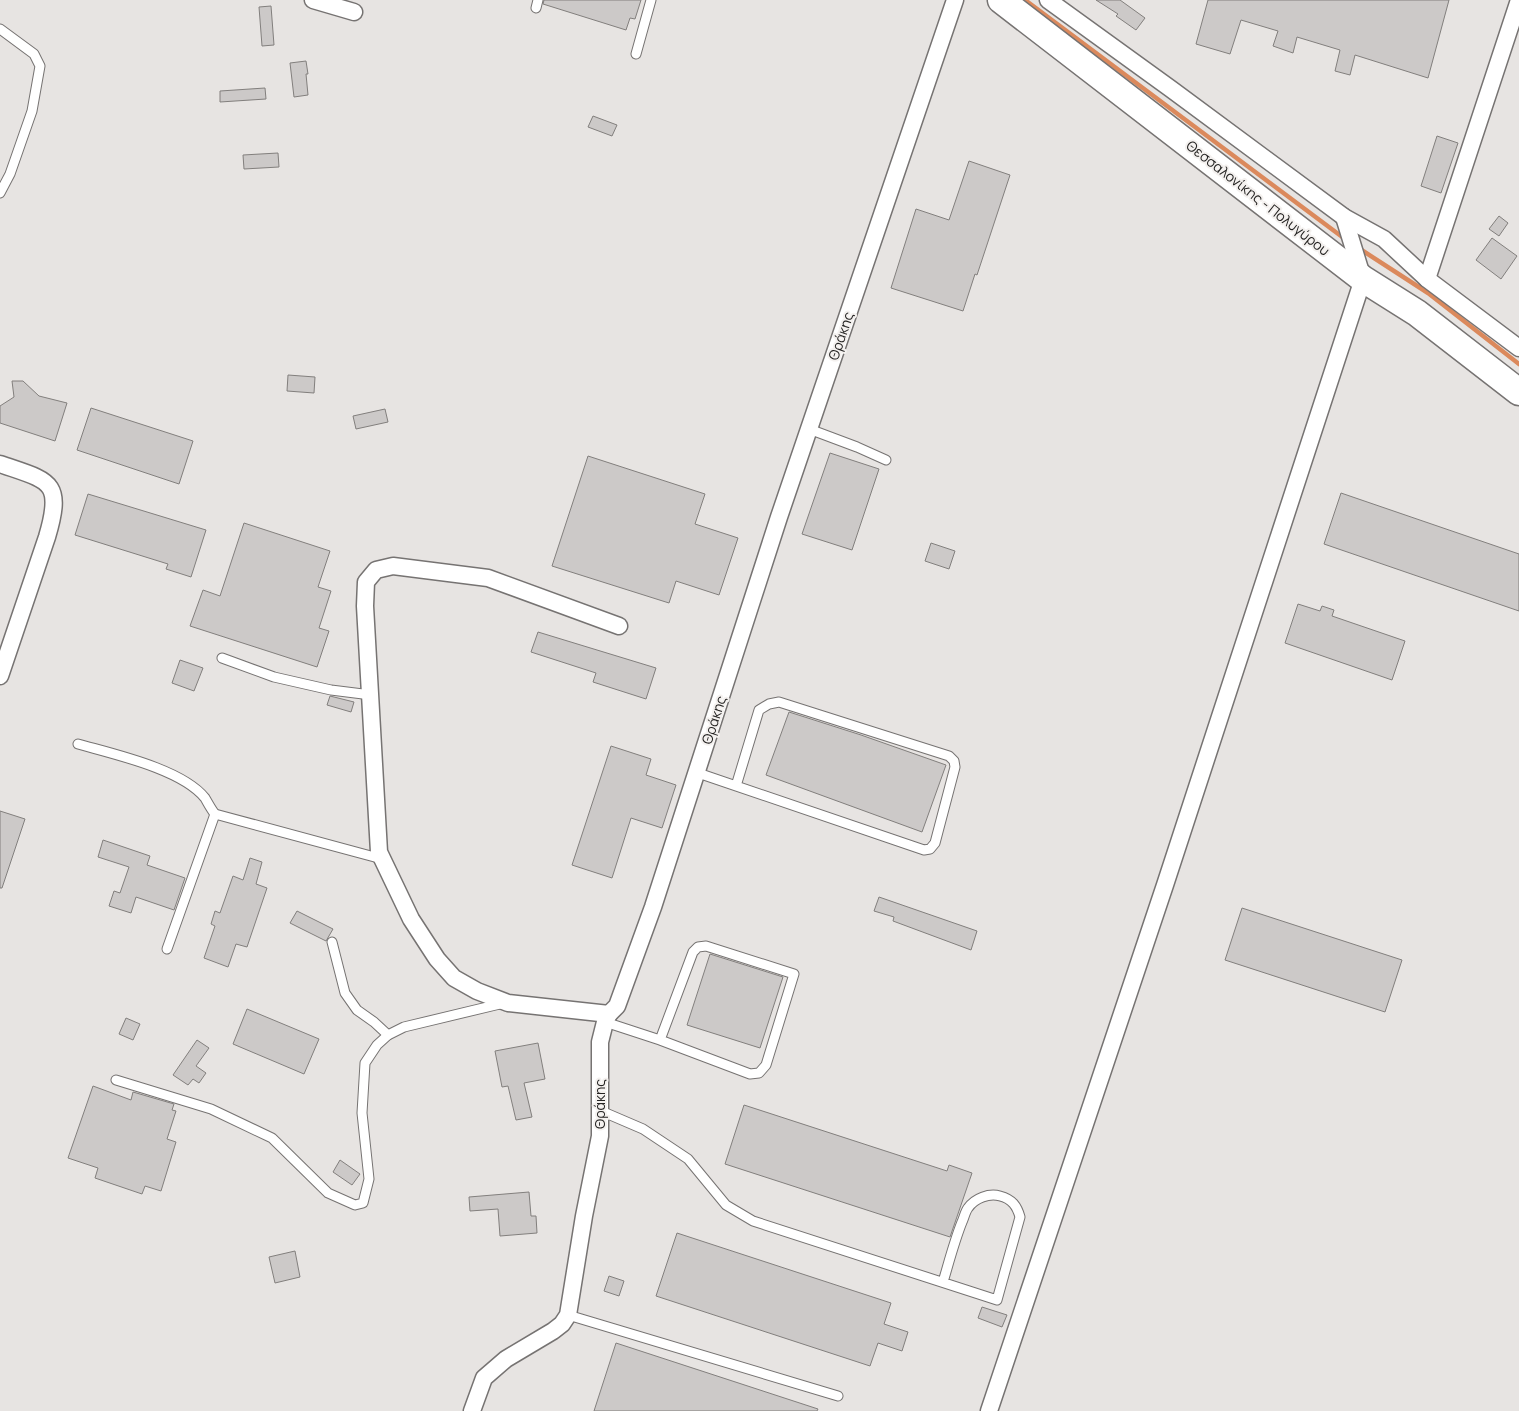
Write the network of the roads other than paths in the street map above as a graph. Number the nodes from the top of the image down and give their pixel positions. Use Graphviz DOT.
graph roads {
  1 [pos="313,0"];
  2 [pos="651,0"];
  3 [pos="955,0"];
  4 [pos="1001,0"];
  5 [pos="1048,0"];
  6 [pos="1519,0"];
  7 [pos="354,12"];
  8 [pos="0,29"];
  9 [pos="636,54"];
  10 [pos="0,192"];
  11 [pos="1344,217"];
  12 [pos="1363,278"];
  13 [pos="1427,279"];
  14 [pos="1519,348"];
  15 [pos="1519,392"];
  16 [pos="809,429"];
  17 [pos="886,460"];
  18 [pos="0,464"];
  19 [pos="619,626"];
  20 [pos="222,658"];
  21 [pos="0,676"];
  22 [pos="371,695"];
  23 [pos="78,744"];
  24 [pos="698,773"];
  25 [pos="736,786"];
  26 [pos="215,814"];
  27 [pos="383,859"];
  28 [pos="332,942"];
  29 [pos="167,949"];
  30 [pos="508,1003"];
  31 [pos="607,1018"];
  32 [pos="388,1035"];
  33 [pos="660,1040"];
  34 [pos="116,1080"];
  35 [pos="601,1111"];
  36 [pos="943,1282"];
  37 [pos="568,1315"];
  38 [pos="838,1396"];
  39 [pos="472,1411"];
  40 [pos="989,1411"];
  1 -- 7 [label="street"];
  2 -- 9 [label="lane"];
  3 -- 16 [label="street, Θράκης"];
  4 -- 12 [label="main road, Θεσσαλονίκης - Πολυγύρου"];
  5 -- 11 [label="street"];
  6 -- 13 [label="street"];
  8 -- 10 [label="lane"];
  11 -- 12 [label="street"];
  11 -- 13 [label="street"];
  12 -- 15 [label="main road, Θεσσαλονίκης - Πολυγύρου"];
  12 -- 40 [label="street"];
  13 -- 14 [label="street"];
  16 -- 17 [label="lane"];
  16 -- 24 [label="street, Θράκης"];
  18 -- 21 [label="street"];
  19 -- 22 [label="street"];
  20 -- 22 [label="lane"];
  22 -- 27 [label="street"];
  23 -- 26 [label="lane"];
  24 -- 25 [label="lane"];
  24 -- 31 [label="street, Θράκης"];
  25 -- 25 [label="lane"];
  26 -- 27 [label="lane"];
  26 -- 29 [label="lane"];
  27 -- 30 [label="street"];
  28 -- 32 [label="lane"];
  30 -- 31 [label="street"];
  30 -- 32 [label="lane"];
  31 -- 33 [label="lane"];
  31 -- 35 [label="street, Θράκης"];
  32 -- 34 [label="lane"];
  33 -- 33 [label="lane"];
  35 -- 36 [label="lane"];
  35 -- 37 [label="street, Θράκης"];
  36 -- 36 [label="lane"];
  37 -- 38 [label="lane"];
  37 -- 39 [label="street"];
}
